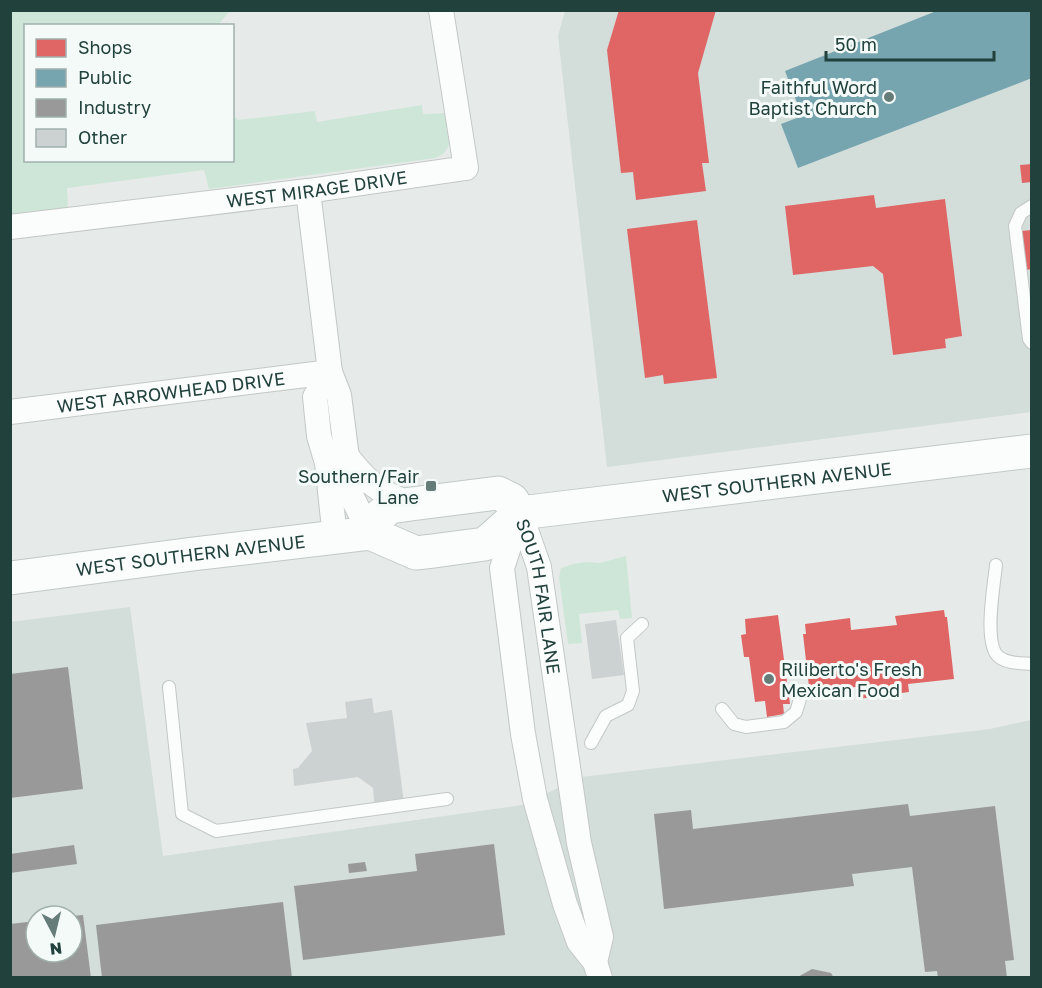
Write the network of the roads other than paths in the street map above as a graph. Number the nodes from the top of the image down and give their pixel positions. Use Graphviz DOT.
graph roads {
  1 [pos="441,10"];
  2 [pos="308,191"];
  3 [pos="1032,206"];
  4 [pos="10,227"];
  5 [pos="1032,343"];
  6 [pos="330,372"];
  7 [pos="10,412"];
  8 [pos="1032,452"];
  9 [pos="346,455"];
  10 [pos="411,504"];
  11 [pos="520,513"];
  12 [pos="370,533"];
  13 [pos="335,538"];
  14 [pos="996,565"];
  15 [pos="10,578"];
  16 [pos="642,624"];
  17 [pos="1032,664"];
  18 [pos="169,687"];
  19 [pos="800,699"];
  20 [pos="722,709"];
  21 [pos="591,743"];
  22 [pos="447,799"];
  23 [pos="597,970"];
  1 -- 2 [label="street, WEST MIRAGE DRIVE"];
  2 -- 4 [label="street, WEST MIRAGE DRIVE"];
  2 -- 6 [label="street"];
  3 -- 5 [label="lane"];
  6 -- 7 [label="street, WEST ARROWHEAD DRIVE"];
  6 -- 9 [label="street"];
  6 -- 13 [label="street"];
  8 -- 11 [label="main road, WEST SOUTHERN AVENUE"];
  9 -- 10 [label="street"];
  9 -- 12 [label="street"];
  10 -- 11 [label="main road"];
  10 -- 12 [label="main road"];
  11 -- 12 [label="main road"];
  11 -- 23 [label="street, SOUTH FAIR LANE"];
  11 -- 23 [label="street, SOUTH FAIR LANE"];
  12 -- 13 [label="main road, WEST SOUTHERN AVENUE"];
  13 -- 15 [label="main road, WEST SOUTHERN AVENUE"];
  14 -- 17 [label="lane"];
  16 -- 21 [label="lane"];
  18 -- 22 [label="lane"];
  19 -- 20 [label="lane"];
}
